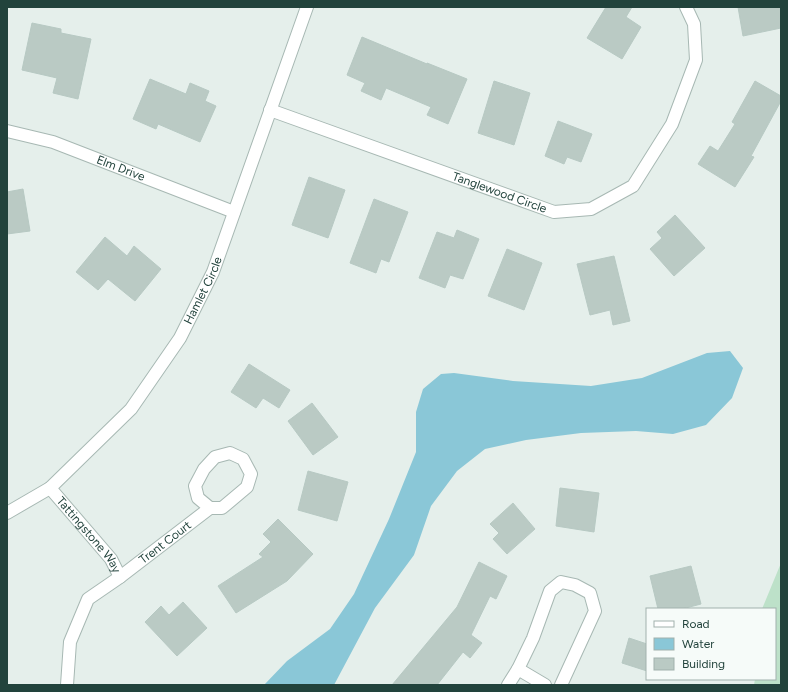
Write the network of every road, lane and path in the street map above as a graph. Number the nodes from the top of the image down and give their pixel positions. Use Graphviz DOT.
graph roads {
  1 [pos="307,7"];
  2 [pos="686,7"];
  3 [pos="270,110"];
  4 [pos="7,131"];
  5 [pos="234,212"];
  6 [pos="50,488"];
  7 [pos="210,508"];
  8 [pos="7,513"];
  9 [pos="120,577"];
  10 [pos="518,669"];
  11 [pos="67,685"];
  12 [pos="508,685"];
  13 [pos="545,685"];
  14 [pos="561,685"];
  1 -- 3 [label="street, Hamlet Circle"];
  2 -- 3 [label="street, Tanglewood Circle"];
  3 -- 5 [label="street, Hamlet Circle"];
  4 -- 5 [label="street, Elm Drive"];
  5 -- 6 [label="street, Hamlet Circle"];
  6 -- 8 [label="street, Hamlet Circle"];
  6 -- 9 [label="street, Tattingstone Way"];
  7 -- 7 [label="street, Trent Court"];
  7 -- 9 [label="street, Trent Court"];
  9 -- 11 [label="street, Tattingstone Way"];
  10 -- 12 [label="street"];
  10 -- 13 [label="street"];
  10 -- 14 [label="street"];
}
